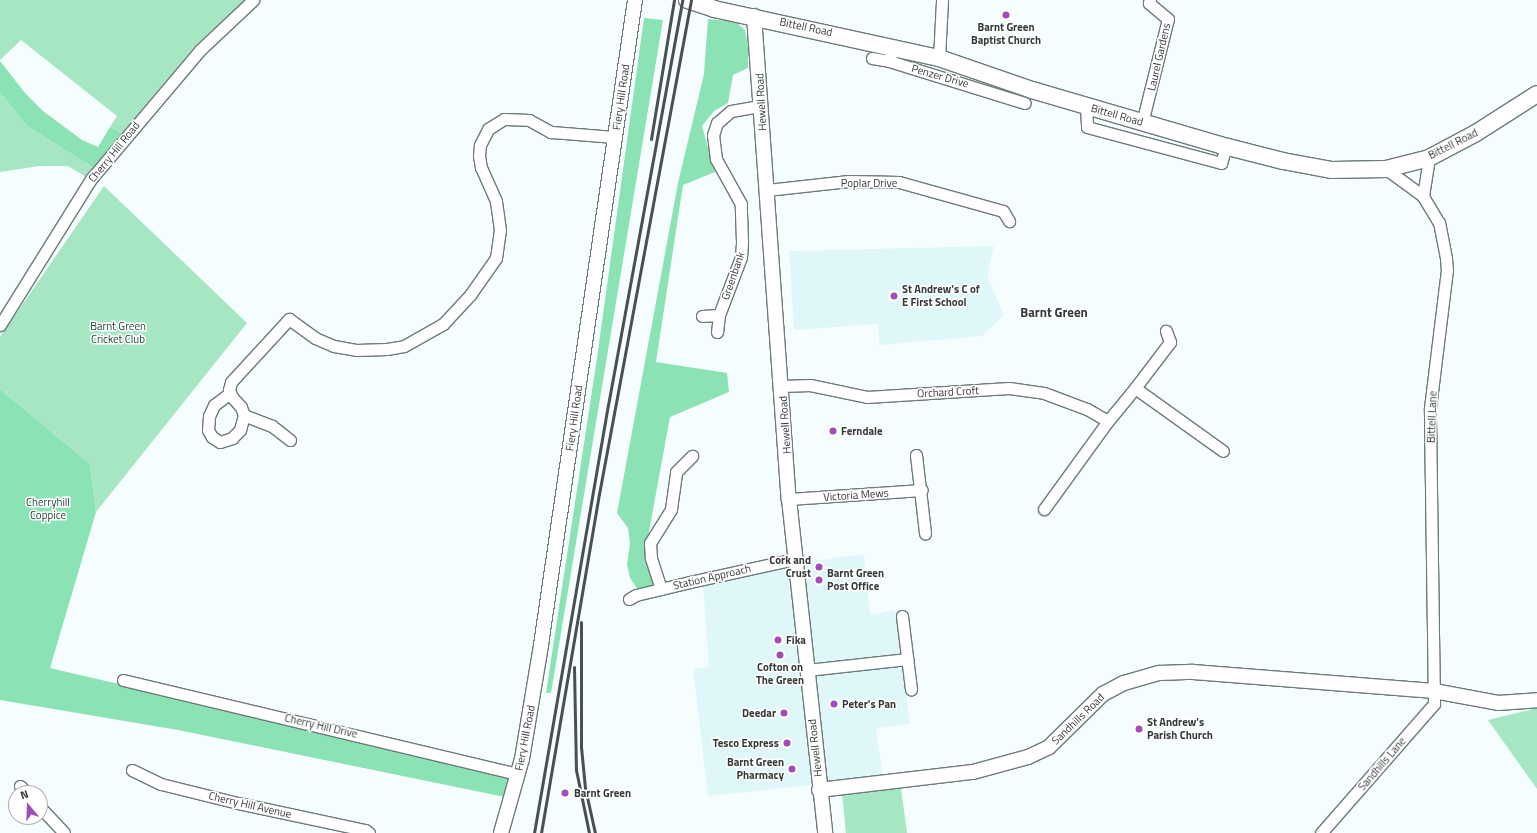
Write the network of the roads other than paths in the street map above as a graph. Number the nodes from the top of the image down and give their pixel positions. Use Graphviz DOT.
graph roads {
  1 [pos="253,0"];
  2 [pos="635,0"];
  3 [pos="687,0"];
  4 [pos="942,0"];
  5 [pos="1150,0"];
  6 [pos="754,16"];
  7 [pos="891,54"];
  8 [pos="872,58"];
  9 [pos="939,58"];
  10 [pos="994,84"];
  11 [pos="1537,94"];
  12 [pos="1025,103"];
  13 [pos="760,106"];
  14 [pos="1086,106"];
  15 [pos="1142,123"];
  16 [pos="615,137"];
  17 [pos="1226,147"];
  18 [pos="1429,158"];
  19 [pos="1386,169"];
  20 [pos="767,190"];
  21 [pos="1423,196"];
  22 [pos="1009,221"];
  23 [pos="719,315"];
  24 [pos="702,316"];
  25 [pos="0,325"];
  26 [pos="1166,331"];
  27 [pos="717,332"];
  28 [pos="782,386"];
  29 [pos="1135,388"];
  30 [pos="230,393"];
  31 [pos="244,415"];
  32 [pos="1108,421"];
  33 [pos="290,440"];
  34 [pos="1223,451"];
  35 [pos="916,455"];
  36 [pos="692,456"];
  37 [pos="922,490"];
  38 [pos="790,499"];
  39 [pos="1044,509"];
  40 [pos="925,533"];
  41 [pos="795,559"];
  42 [pos="661,589"];
  43 [pos="629,599"];
  44 [pos="902,616"];
  45 [pos="907,659"];
  46 [pos="807,670"];
  47 [pos="123,680"];
  48 [pos="911,689"];
  49 [pos="1434,690"];
  50 [pos="1537,700"];
  51 [pos="132,770"];
  52 [pos="518,774"];
  53 [pos="820,790"];
  54 [pos="48,816"];
  55 [pos="64,833"];
  56 [pos="369,833"];
  57 [pos="500,833"];
  58 [pos="825,833"];
  59 [pos="1321,833"];
  1 -- 25 [label="street, Cherry Hill Road"];
  2 -- 16 [label="street, Fiery Hill Road"];
  3 -- 6 [label="main road, Bittell Road"];
  4 -- 9 [label="street"];
  5 -- 15 [label="street, Laurel Gardens"];
  6 -- 7 [label="main road, Bittell Road"];
  6 -- 13 [label="street, Hewell Road"];
  7 -- 8 [label="street, Penzer Drive"];
  7 -- 9 [label="main road, Bittell Road"];
  7 -- 10 [label="street, Penzer Drive"];
  9 -- 10 [label="main road, Bittell Road"];
  10 -- 12 [label="street, Penzer Drive"];
  10 -- 14 [label="main road, Bittell Road"];
  11 -- 18 [label="main road, Bittell Road"];
  13 -- 20 [label="street, Hewell Road"];
  13 -- 23 [label="street, Greenbank"];
  14 -- 15 [label="main road, Bittell Road"];
  14 -- 17 [label="street"];
  15 -- 17 [label="main road, Bittell Road"];
  16 -- 30 [label="street"];
  16 -- 52 [label="street, Fiery Hill Road"];
  17 -- 19 [label="main road, Bittell Road"];
  18 -- 19 [label="main road, Bittell Road"];
  18 -- 21 [label="street"];
  19 -- 21 [label="street, Bittell Lane"];
  20 -- 22 [label="street, Poplar Drive"];
  20 -- 28 [label="street, Hewell Road"];
  21 -- 49 [label="street, Bittell Lane"];
  23 -- 24 [label="street"];
  23 -- 27 [label="street, Greenbank"];
  26 -- 29 [label="street"];
  28 -- 32 [label="street, Orchard Croft"];
  28 -- 38 [label="street, Hewell Road"];
  29 -- 32 [label="street"];
  29 -- 34 [label="street"];
  30 -- 31 [label="street"];
  30 -- 31 [label="street"];
  31 -- 33 [label="street"];
  32 -- 39 [label="street"];
  35 -- 37 [label="street"];
  36 -- 42 [label="street"];
  37 -- 38 [label="street, Victoria Mews"];
  37 -- 40 [label="street"];
  38 -- 41 [label="street, Hewell Road"];
  41 -- 42 [label="street, Station Approach"];
  41 -- 46 [label="street, Hewell Road"];
  42 -- 43 [label="street, Station Approach"];
  44 -- 45 [label="street"];
  45 -- 46 [label="street"];
  45 -- 48 [label="street"];
  46 -- 53 [label="street, Hewell Road"];
  47 -- 52 [label="street, Cherry Hill Drive"];
  49 -- 50 [label="street, Sandhills Road"];
  49 -- 53 [label="street, Sandhills Road"];
  49 -- 59 [label="street, Sandhills Lane"];
  51 -- 56 [label="street, Cherry Hill Avenue"];
  52 -- 57 [label="street, Fiery Hill Road"];
  53 -- 58 [label="street, Hewell Road"];
  54 -- 55 [label="street"];
}
